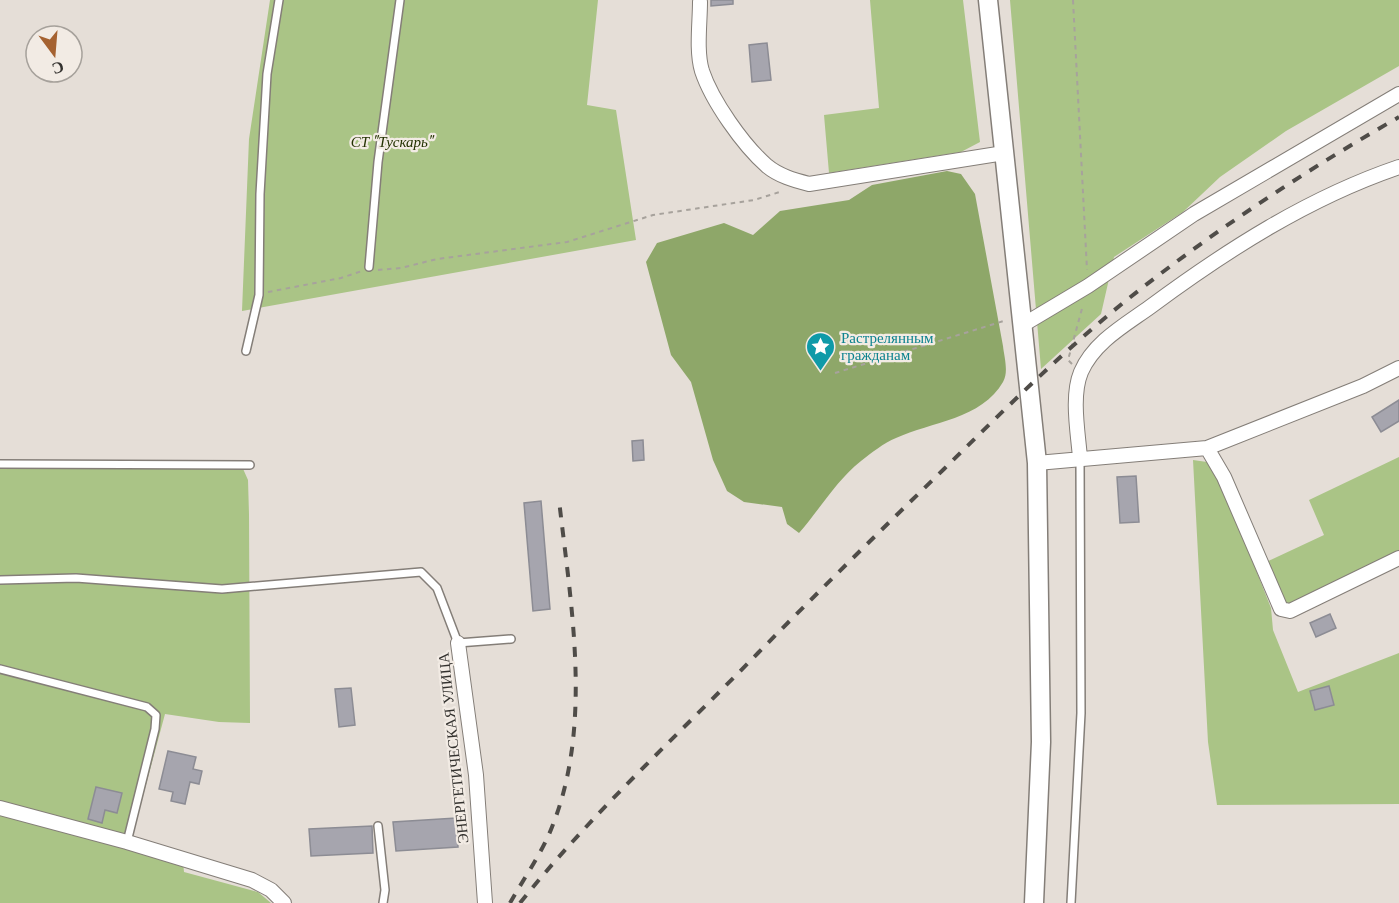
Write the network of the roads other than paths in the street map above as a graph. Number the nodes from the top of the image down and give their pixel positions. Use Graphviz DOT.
graph roads {
  1 [pos="279,0"];
  2 [pos="400,0"];
  3 [pos="988,0"];
  4 [pos="700,2"];
  5 [pos="1399,94"];
  6 [pos="1004,153"];
  7 [pos="1399,167"];
  8 [pos="369,267"];
  9 [pos="1021,321"];
  10 [pos="246,351"];
  11 [pos="1399,368"];
  12 [pos="1207,448"];
  13 [pos="1080,458"];
  14 [pos="1037,462"];
  15 [pos="0,464"];
  16 [pos="250,465"];
  17 [pos="1399,558"];
  18 [pos="0,580"];
  19 [pos="511,639"];
  20 [pos="458,643"];
  21 [pos="0,669"];
  22 [pos="0,808"];
  23 [pos="378,826"];
  24 [pos="127,842"];
  25 [pos="284,903"];
  26 [pos="383,903"];
  27 [pos="485,903"];
  28 [pos="1034,903"];
  29 [pos="1071,903"];
  1 -- 10 [label="lane"];
  2 -- 8 [label="lane"];
  3 -- 6 [label="main road"];
  4 -- 6 [label="street"];
  5 -- 9 [label="street"];
  6 -- 9 [label="main road"];
  7 -- 13 [label="street"];
  9 -- 14 [label="main road"];
  11 -- 12 [label="street"];
  12 -- 13 [label="street"];
  12 -- 17 [label="street"];
  13 -- 14 [label="street"];
  13 -- 29 [label="lane"];
  14 -- 28 [label="main road"];
  15 -- 16 [label="lane"];
  18 -- 20 [label="lane"];
  19 -- 20 [label="lane, ЭНЕРГЕТИЧЕСКАЯ УЛИЦА"];
  20 -- 27 [label="street, ЭНЕРГЕТИЧЕСКАЯ УЛИЦА"];
  21 -- 24 [label="lane"];
  22 -- 24 [label="street"];
  23 -- 26 [label="lane"];
  24 -- 25 [label="street"];
}
